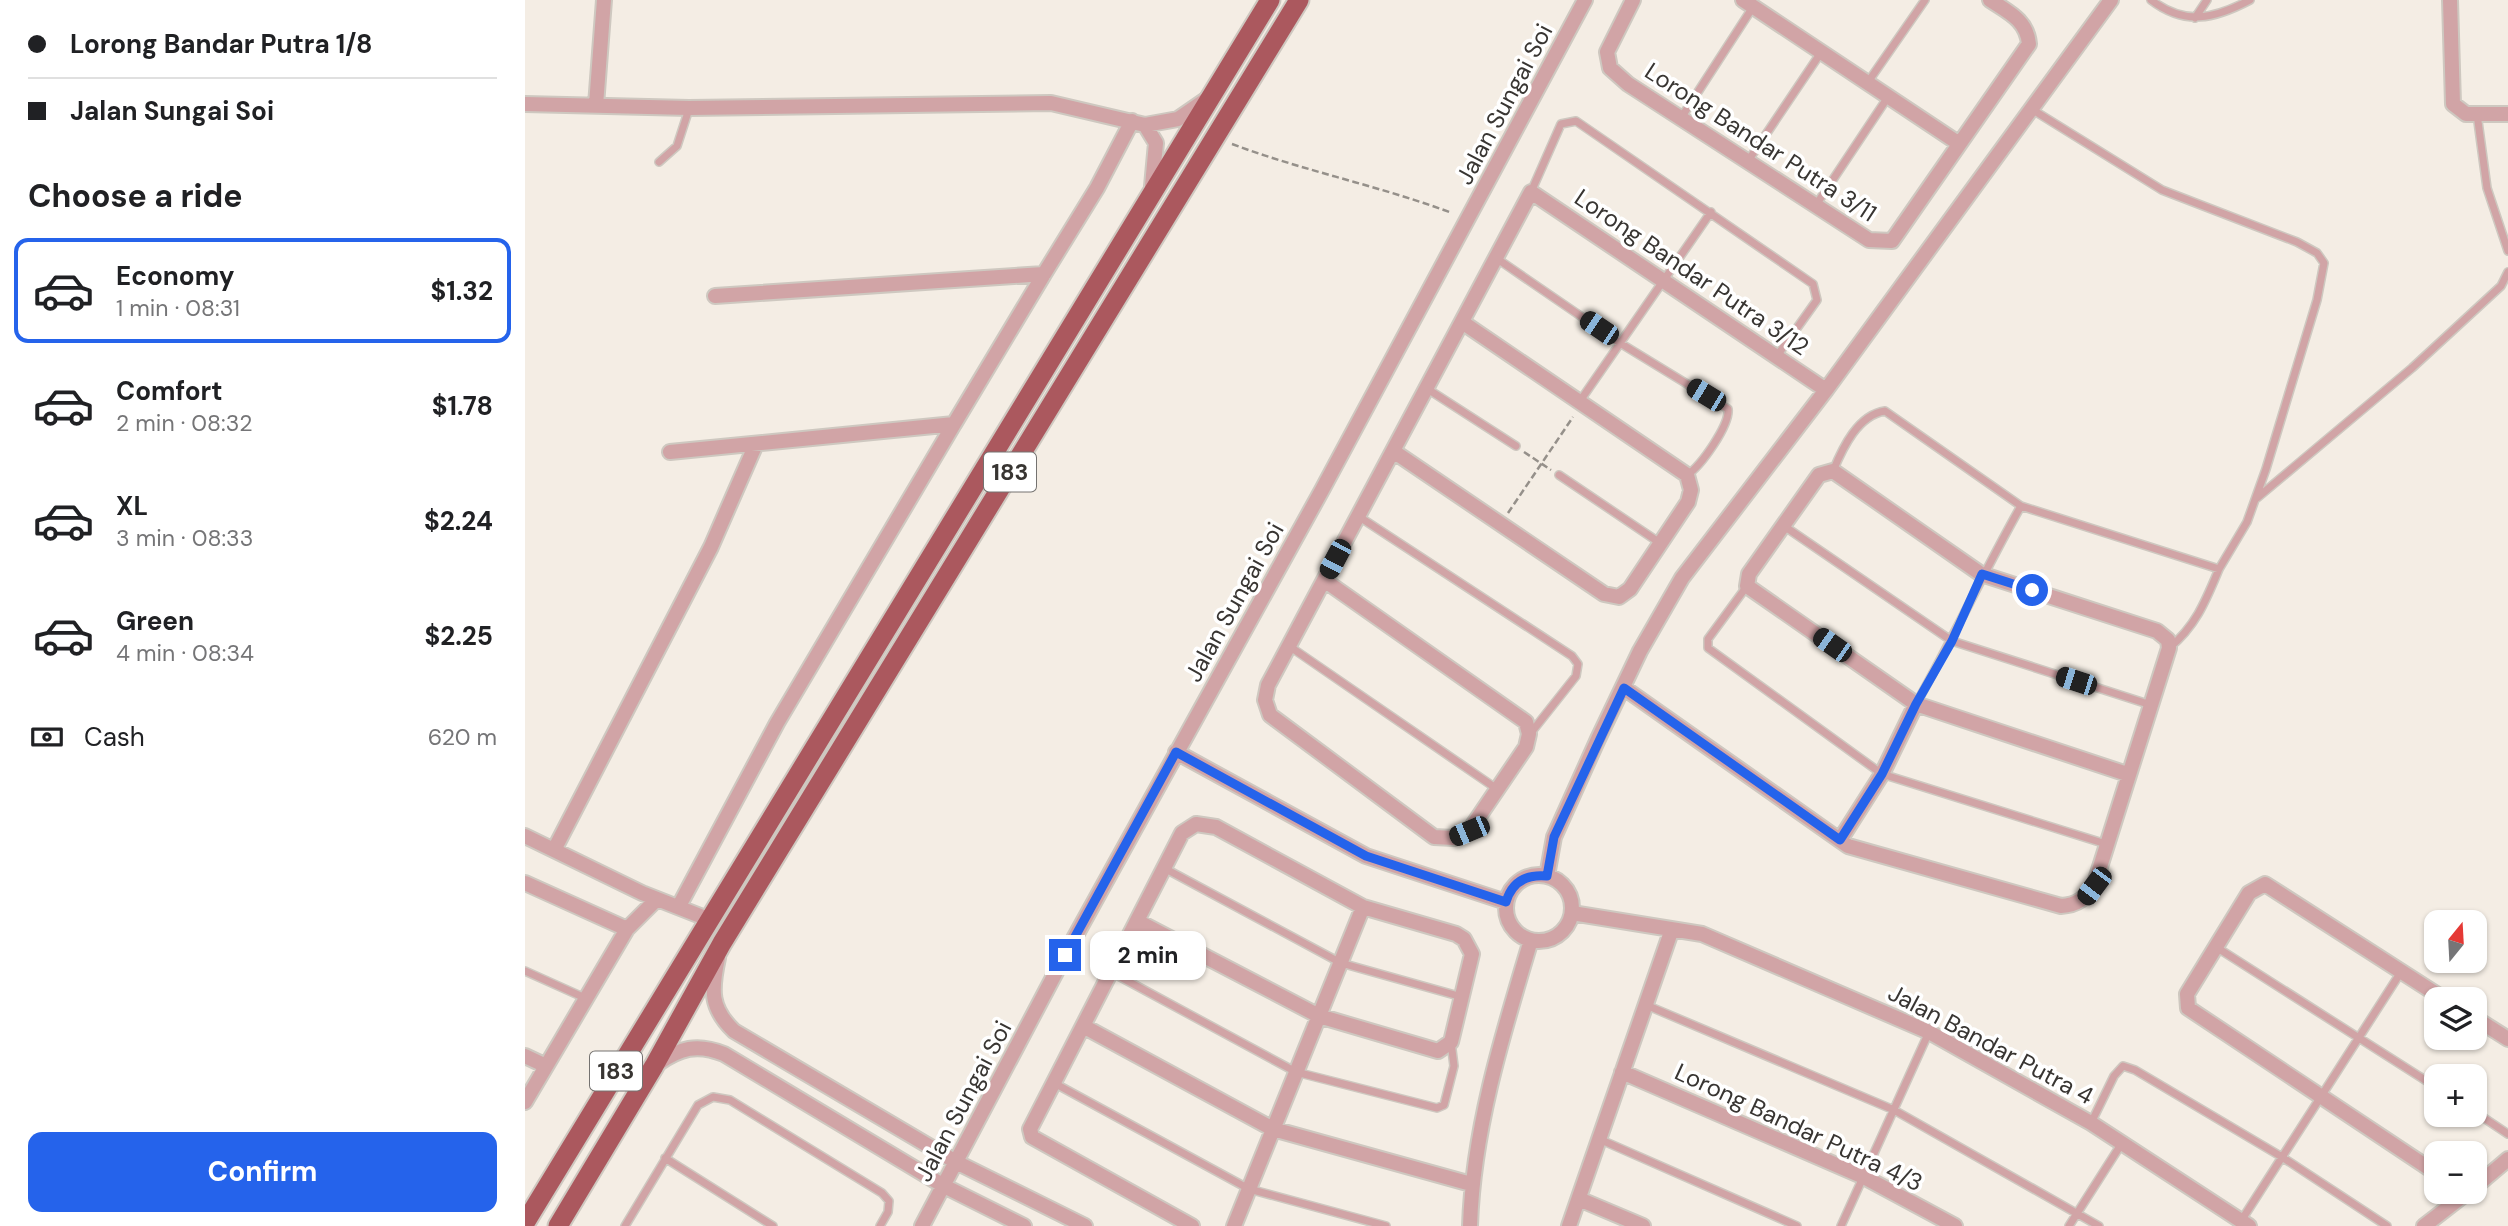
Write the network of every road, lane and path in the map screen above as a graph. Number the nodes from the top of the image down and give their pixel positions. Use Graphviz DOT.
graph roads {
  1 [pos="604,0"];
  2 [pos="1270,0"];
  3 [pos="1299,0"];
  4 [pos="1585,0"];
  5 [pos="1633,0"];
  6 [pos="1925,0"];
  7 [pos="1990,0"];
  8 [pos="2111,0"];
  9 [pos="2151,0"];
  10 [pos="2207,0"];
  11 [pos="2250,0"];
  12 [pos="2451,0"];
  13 [pos="1748,3"];
  14 [pos="2162,3"];
  15 [pos="2195,18"];
  16 [pos="1822,50"];
  17 [pos="1868,82"];
  18 [pos="1212,96"];
  19 [pos="1888,97"];
  20 [pos="525,104"];
  21 [pos="596,105"];
  22 [pos="689,108"];
  23 [pos="2033,110"];
  24 [pos="2477,114"];
  25 [pos="2508,114"];
  26 [pos="1681,118"];
  27 [pos="1139,123"];
  28 [pos="1215,138"];
  29 [pos="1958,143"];
  30 [pos="1748,161"];
  31 [pos="659,162"];
  32 [pos="1531,192"];
  33 [pos="1149,198"];
  34 [pos="1816,205"];
  35 [pos="1711,212"];
  36 [pos="1469,218"];
  37 [pos="2508,251"];
  38 [pos="1496,258"];
  39 [pos="2508,272"];
  40 [pos="1044,274"];
  41 [pos="1664,278"];
  42 [pos="715,296"];
  43 [pos="1462,321"];
  44 [pos="1620,342"];
  45 [pos="1777,356"];
  46 [pos="1426,388"];
  47 [pos="1826,390"];
  48 [pos="1582,401"];
  49 [pos="954,424"];
  50 [pos="756,444"];
  51 [pos="1515,446"];
  52 [pos="1393,451"];
  53 [pos="670,452"];
  54 [pos="1541,463"];
  55 [pos="1833,471"];
  56 [pos="1559,475"];
  57 [pos="1687,475"];
  58 [pos="2255,499"];
  59 [pos="2021,506"];
  60 [pos="1358,516"];
  61 [pos="1500,524"];
  62 [pos="1783,525"];
  63 [pos="1661,543"];
  64 [pos="2219,569"];
  65 [pos="1982,574"];
  66 [pos="1324,580"];
  67 [pos="1747,584"];
  68 [pos="1952,641"];
  69 [pos="1289,646"];
  70 [pos="2169,648"];
  71 [pos="1624,688"];
  72 [pos="1916,704"];
  73 [pos="2151,705"];
  74 [pos="1529,734"];
  75 [pos="1176,752"];
  76 [pos="1882,774"];
  77 [pos="2127,774"];
  78 [pos="1498,790"];
  79 [pos="525,836"];
  80 [pos="1840,840"];
  81 [pos="2106,844"];
  82 [pos="554,850"];
  83 [pos="1164,868"];
  84 [pos="1547,876"];
  85 [pos="525,883"];
  86 [pos="657,899"];
  87 [pos="1506,902"];
  88 [pos="679,906"];
  89 [pos="1363,907"];
  90 [pos="1572,913"];
  91 [pos="708,919"];
  92 [pos="1137,921"];
  93 [pos="627,929"];
  94 [pos="1672,929"];
  95 [pos="1531,940"];
  96 [pos="722,943"];
  97 [pos="2216,947"];
  98 [pos="1341,963"];
  99 [pos="525,971"];
  100 [pos="1111,972"];
  101 [pos="2401,972"];
  102 [pos="2425,987"];
  103 [pos="1462,997"];
  104 [pos="585,998"];
  105 [pos="1646,1005"];
  106 [pos="1319,1016"];
  107 [pos="1083,1026"];
  108 [pos="2487,1026"];
  109 [pos="1929,1032"];
  110 [pos="2358,1038"];
  111 [pos="2508,1039"];
  112 [pos="1451,1042"];
  113 [pos="525,1056"];
  114 [pos="544,1065"];
  115 [pos="654,1066"];
  116 [pos="1296,1072"];
  117 [pos="1622,1072"];
  118 [pos="2424,1079"];
  119 [pos="1054,1083"];
  120 [pos="2321,1096"];
  121 [pos="525,1102"];
  122 [pos="1894,1110"];
  123 [pos="2487,1120"];
  124 [pos="2091,1123"];
  125 [pos="1273,1129"];
  126 [pos="2508,1133"];
  127 [pos="1599,1139"];
  128 [pos="2122,1143"];
  129 [pos="2282,1157"];
  130 [pos="665,1158"];
  131 [pos="2508,1160"];
  132 [pos="956,1162"];
  133 [pos="2424,1165"];
  134 [pos="2487,1176"];
  135 [pos="1864,1177"];
  136 [pos="1471,1184"];
  137 [pos="944,1186"];
  138 [pos="1249,1189"];
  139 [pos="1579,1199"];
  140 [pos="2452,1204"];
  141 [pos="2078,1212"];
  142 [pos="525,1223"];
  143 [pos="2245,1224"];
  144 [pos="558,1226"];
  145 [pos="625,1226"];
  146 [pos="773,1226"];
  147 [pos="880,1226"];
  148 [pos="922,1226"];
  149 [pos="1024,1226"];
  150 [pos="1085,1226"];
  151 [pos="1192,1226"];
  152 [pos="1234,1226"];
  153 [pos="1386,1226"];
  154 [pos="1470,1226"];
  155 [pos="1569,1226"];
  156 [pos="1643,1226"];
  157 [pos="1797,1226"];
  158 [pos="1841,1226"];
  159 [pos="1955,1226"];
  160 [pos="2069,1226"];
  161 [pos="2099,1226"];
  162 [pos="2387,1226"];
  163 [pos="2424,1226"];
  1 -- 21 [label="street"];
  2 -- 18 [label="highway, 183"];
  3 -- 28 [label="highway, 183"];
  4 -- 36 [label="street, Jalan Sungai Soi"];
  5 -- 26 [label="street, Lorong Bandar Putra 3/11"];
  6 -- 17 [label="lane"];
  7 -- 29 [label="street"];
  8 -- 23 [label="street"];
  9 -- 14 [label="lane"];
  10 -- 15 [label="lane"];
  11 -- 15 [label="lane"];
  12 -- 24 [label="street"];
  13 -- 16 [label="street"];
  13 -- 26 [label="lane"];
  14 -- 15 [label="lane"];
  16 -- 17 [label="street"];
  16 -- 30 [label="lane"];
  17 -- 19 [label="street"];
  18 -- 27 [label="street"];
  18 -- 33 [label="highway, 183"];
  19 -- 29 [label="street"];
  19 -- 34 [label="lane"];
  20 -- 21 [label="street"];
  21 -- 22 [label="street"];
  22 -- 27 [label="street"];
  22 -- 31 [label="lane"];
  23 -- 47 [label="street"];
  23 -- 58 [label="lane"];
  24 -- 25 [label="street"];
  24 -- 37 [label="lane"];
  26 -- 30 [label="street, Lorong Bandar Putra 3/11"];
  27 -- 33 [label="street"];
  27 -- 40 [label="street"];
  28 -- 36 [label="path"];
  28 -- 96 [label="highway, 183"];
  29 -- 34 [label="street, Lorong Bandar Putra 3/11"];
  30 -- 34 [label="street, Lorong Bandar Putra 3/11"];
  32 -- 35 [label="lane"];
  32 -- 38 [label="street"];
  32 -- 41 [label="street, Lorong Bandar Putra 3/12"];
  33 -- 91 [label="highway, 183"];
  35 -- 41 [label="lane"];
  35 -- 45 [label="lane"];
  36 -- 75 [label="street, Jalan Sungai Soi"];
  38 -- 43 [label="street"];
  38 -- 44 [label="lane"];
  39 -- 58 [label="lane"];
  40 -- 42 [label="street"];
  40 -- 49 [label="street"];
  41 -- 44 [label="lane"];
  41 -- 45 [label="street, Lorong Bandar Putra 3/12"];
  43 -- 46 [label="street"];
  43 -- 48 [label="street"];
  44 -- 48 [label="lane"];
  44 -- 57 [label="lane"];
  45 -- 47 [label="street, Lorong Bandar Putra 3/12"];
  46 -- 51 [label="lane"];
  46 -- 52 [label="street"];
  47 -- 71 [label="street"];
  48 -- 54 [label="path"];
  48 -- 57 [label="street"];
  49 -- 50 [label="street"];
  49 -- 88 [label="street"];
  50 -- 53 [label="street"];
  50 -- 82 [label="street"];
  51 -- 54 [label="path"];
  52 -- 60 [label="street"];
  52 -- 61 [label="street"];
  54 -- 56 [label="path"];
  54 -- 61 [label="path"];
  55 -- 59 [label="lane"];
  55 -- 62 [label="street"];
  55 -- 65 [label="street"];
  56 -- 63 [label="lane"];
  57 -- 63 [label="street"];
  58 -- 64 [label="lane"];
  59 -- 64 [label="lane"];
  59 -- 65 [label="lane"];
  60 -- 66 [label="street"];
  60 -- 74 [label="lane"];
  61 -- 63 [label="street"];
  62 -- 67 [label="street"];
  62 -- 68 [label="lane"];
  64 -- 70 [label="lane"];
  65 -- 68 [label="lane"];
  65 -- 70 [label="street"];
  66 -- 69 [label="street"];
  66 -- 74 [label="street"];
  67 -- 72 [label="street"];
  67 -- 76 [label="lane"];
  68 -- 72 [label="lane"];
  68 -- 73 [label="lane"];
  69 -- 78 [label="lane"];
  69 -- 78 [label="street"];
  70 -- 73 [label="street"];
  71 -- 80 [label="street"];
  71 -- 84 [label="street"];
  72 -- 76 [label="street"];
  72 -- 77 [label="street"];
  73 -- 77 [label="street"];
  74 -- 78 [label="street"];
  75 -- 87 [label="street"];
  75 -- 132 [label="street, Jalan Sungai Soi"];
  76 -- 80 [label="street"];
  76 -- 81 [label="lane"];
  77 -- 81 [label="street"];
  79 -- 82 [label="street"];
  80 -- 81 [label="street"];
  82 -- 86 [label="street"];
  83 -- 89 [label="street"];
  83 -- 92 [label="street"];
  83 -- 98 [label="lane"];
  84 -- 87 [label="street"];
  84 -- 90 [label="street"];
  85 -- 93 [label="street"];
  86 -- 88 [label="street"];
  86 -- 93 [label="street"];
  87 -- 95 [label="street"];
  88 -- 91 [label="street"];
  89 -- 98 [label="street"];
  89 -- 103 [label="street"];
  90 -- 94 [label="street, Jalan Bandar Putra 4"];
  90 -- 95 [label="street"];
  91 -- 142 [label="highway, 183"];
  92 -- 100 [label="street"];
  92 -- 106 [label="street"];
  93 -- 104 [label="street"];
  94 -- 105 [label="street"];
  94 -- 109 [label="street, Jalan Bandar Putra 4"];
  95 -- 136 [label="street"];
  96 -- 115 [label="highway, 183"];
  96 -- 132 [label="street"];
  97 -- 101 [label="street"];
  97 -- 110 [label="lane"];
  97 -- 120 [label="street"];
  98 -- 103 [label="lane"];
  98 -- 106 [label="street"];
  99 -- 104 [label="lane"];
  100 -- 107 [label="street"];
  100 -- 116 [label="lane"];
  101 -- 102 [label="street"];
  101 -- 110 [label="lane"];
  103 -- 112 [label="street"];
  104 -- 114 [label="street"];
  105 -- 117 [label="street"];
  105 -- 122 [label="lane"];
  106 -- 112 [label="street"];
  106 -- 116 [label="street"];
  107 -- 119 [label="street"];
  107 -- 125 [label="street"];
  108 -- 111 [label="street"];
  109 -- 122 [label="lane"];
  109 -- 124 [label="street, Jalan Bandar Putra 4"];
  110 -- 118 [label="lane"];
  110 -- 120 [label="lane"];
  112 -- 116 [label="lane"];
  113 -- 114 [label="street"];
  114 -- 121 [label="street"];
  115 -- 137 [label="street"];
  115 -- 144 [label="highway, 183"];
  116 -- 125 [label="street"];
  117 -- 127 [label="street"];
  117 -- 135 [label="street, Lorong Bandar Putra 4/3"];
  119 -- 138 [label="lane"];
  119 -- 151 [label="street"];
  120 -- 129 [label="lane"];
  120 -- 133 [label="street"];
  122 -- 135 [label="lane"];
  122 -- 141 [label="lane"];
  123 -- 126 [label="lane"];
  124 -- 128 [label="street, Jalan Bandar Putra 4"];
  124 -- 129 [label="lane"];
  125 -- 136 [label="street"];
  125 -- 138 [label="street"];
  127 -- 139 [label="street"];
  127 -- 157 [label="lane"];
  128 -- 141 [label="lane"];
  128 -- 143 [label="street, Jalan Bandar Putra 4"];
  129 -- 143 [label="lane"];
  129 -- 162 [label="lane"];
  130 -- 145 [label="lane"];
  130 -- 146 [label="lane"];
  130 -- 147 [label="lane"];
  131 -- 134 [label="street"];
  132 -- 137 [label="street, Jalan Sungai Soi"];
  132 -- 150 [label="street"];
  135 -- 158 [label="lane"];
  135 -- 159 [label="street, Lorong Bandar Putra 4/3"];
  136 -- 154 [label="street"];
  137 -- 148 [label="street, Jalan Sungai Soi"];
  137 -- 149 [label="street"];
  138 -- 152 [label="street"];
  138 -- 153 [label="lane"];
  139 -- 155 [label="street"];
  139 -- 156 [label="street"];
  140 -- 163 [label="street"];
  141 -- 160 [label="lane"];
  141 -- 161 [label="lane"];
}
